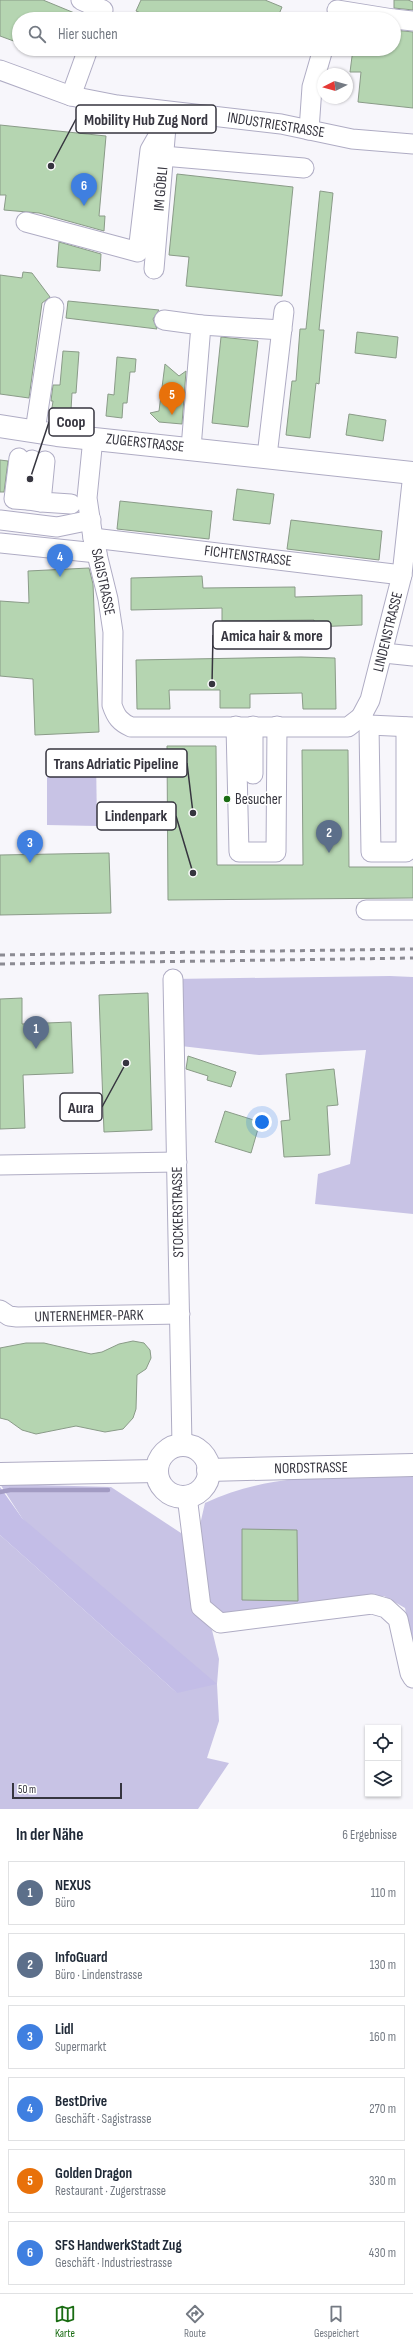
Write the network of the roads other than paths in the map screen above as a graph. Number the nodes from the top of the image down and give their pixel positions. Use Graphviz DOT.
graph roads {
  1 [pos="337,10"];
  2 [pos="350,12"];
  3 [pos="401,20"];
  4 [pos="413,21"];
  5 [pos="85,56"];
  6 [pos="321,56"];
  7 [pos="0,70"];
  8 [pos="71,96"];
  9 [pos="166,116"];
  10 [pos="309,130"];
  11 [pos="413,144"];
  12 [pos="163,156"];
  13 [pos="304,168"];
  14 [pos="26,222"];
  15 [pos="154,269"];
  16 [pos="54,308"];
  17 [pos="284,310"];
  18 [pos="164,320"];
  19 [pos="201,325"];
  20 [pos="282,330"];
  21 [pos="0,426"];
  22 [pos="36,431"];
  23 [pos="93,438"];
  24 [pos="191,448"];
  25 [pos="267,456"];
  26 [pos="413,473"];
  27 [pos="34,501"];
  28 [pos="71,504"];
  29 [pos="0,520"];
  30 [pos="93,537"];
  31 [pos="0,543"];
  32 [pos="402,575"];
  33 [pos="384,653"];
  34 [pos="413,656"];
  35 [pos="365,721"];
  36 [pos="245,726"];
  37 [pos="277,726"];
  38 [pos="409,727"];
  39 [pos="253,774"];
  40 [pos="366,910"];
  41 [pos="413,910"];
  42 [pos="173,979"];
  43 [pos="177,1162"];
  44 [pos="0,1165"];
  45 [pos="0,1310"];
  46 [pos="180,1314"];
  47 [pos="182,1445"];
  48 [pos="413,1465"];
  49 [pos="208,1470"];
  50 [pos="157,1471"];
  51 [pos="0,1474"];
  52 [pos="187,1496"];
  53 [pos="413,1678"];
  1 -- 2 [label="street"];
  3 -- 4 [label="street"];
  5 -- 8 [label="street"];
  6 -- 10 [label="street"];
  7 -- 8 [label="street, INDUSTRIESTRASSE"];
  8 -- 9 [label="street, INDUSTRIESTRASSE"];
  9 -- 10 [label="street, INDUSTRIESTRASSE"];
  9 -- 12 [label="street, IM GÖBLI"];
  9 -- 14 [label="street"];
  10 -- 11 [label="street, INDUSTRIESTRASSE"];
  12 -- 13 [label="street"];
  12 -- 15 [label="street, IM GÖBLI"];
  16 -- 22 [label="street"];
  17 -- 20 [label="street"];
  18 -- 19 [label="street"];
  19 -- 20 [label="street"];
  19 -- 24 [label="street"];
  20 -- 25 [label="street"];
  21 -- 22 [label="main road, ZUGERSTRASSE"];
  22 -- 23 [label="main road, ZUGERSTRASSE"];
  23 -- 24 [label="main road, ZUGERSTRASSE"];
  23 -- 30 [label="street, SAGISTRASSE"];
  24 -- 25 [label="main road, ZUGERSTRASSE"];
  25 -- 26 [label="main road, ZUGERSTRASSE"];
  26 -- 32 [label="street, LINDENSTRASSE"];
  27 -- 27 [label="street"];
  27 -- 28 [label="street"];
  29 -- 30 [label="street"];
  30 -- 31 [label="street, FICHTENSTRASSE"];
  30 -- 32 [label="street, FICHTENSTRASSE"];
  30 -- 36 [label="street, SAGISTRASSE"];
  32 -- 33 [label="street, LINDENSTRASSE"];
  33 -- 34 [label="street"];
  33 -- 35 [label="street, LINDENSTRASSE"];
  35 -- 37 [label="street"];
  35 -- 38 [label="street"];
  35 -- 38 [label="street"];
  36 -- 37 [label="street"];
  36 -- 37 [label="street"];
  36 -- 39 [label="street"];
  40 -- 41 [label="street"];
  42 -- 43 [label="street, STOCKERSTRASSE"];
  43 -- 44 [label="street"];
  43 -- 46 [label="street, STOCKERSTRASSE"];
  45 -- 46 [label="street, UNTERNEHMER-PARK"];
  46 -- 47 [label="street, STOCKERSTRASSE"];
  47 -- 49 [label="main road"];
  47 -- 50 [label="main road"];
  48 -- 49 [label="main road, NORDSTRASSE"];
  49 -- 52 [label="main road"];
  50 -- 51 [label="main road"];
  50 -- 52 [label="main road"];
  52 -- 53 [label="street"];
}
